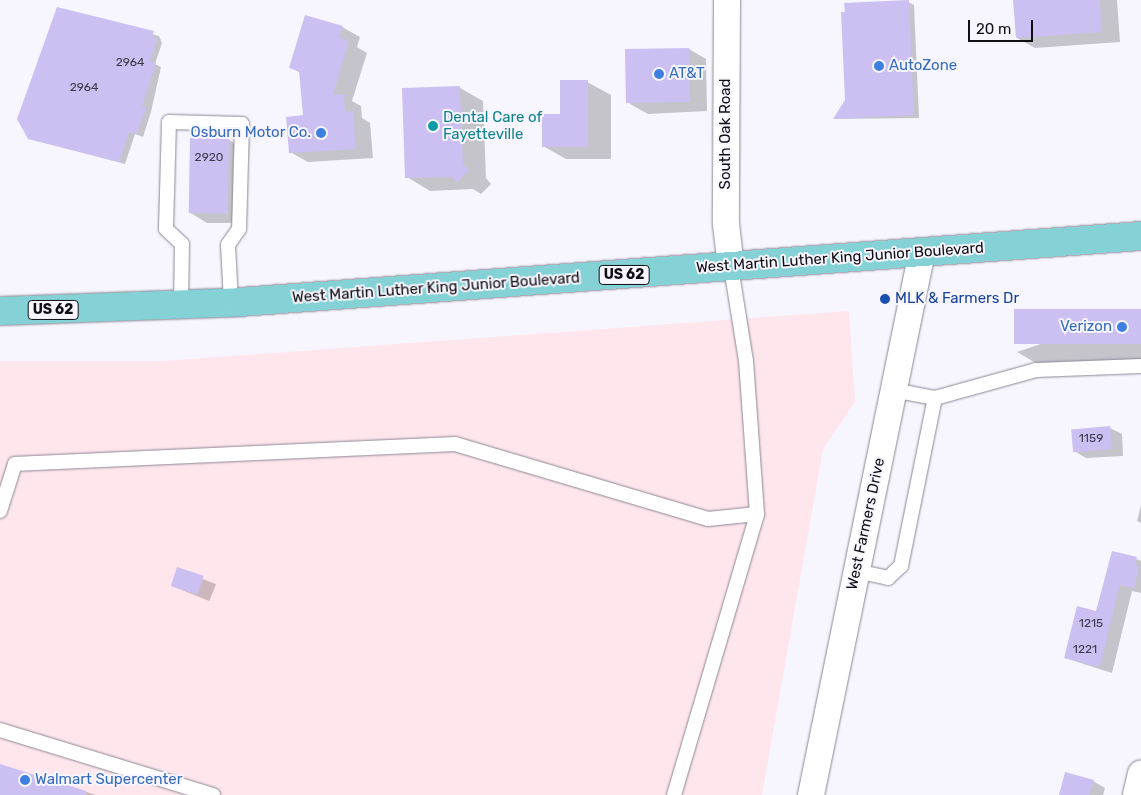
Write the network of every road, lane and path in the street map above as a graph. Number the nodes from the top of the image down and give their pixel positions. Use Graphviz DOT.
graph roads {
  1 [pos="727,0"];
  2 [pos="1141,236"];
  3 [pos="922,252"];
  4 [pos="731,267"];
  5 [pos="231,302"];
  6 [pos="181,305"];
  7 [pos="0,311"];
  8 [pos="1141,366"];
  9 [pos="893,390"];
  10 [pos="935,398"];
  11 [pos="0,512"];
  12 [pos="757,514"];
  13 [pos="856,572"];
  14 [pos="0,730"];
  15 [pos="1141,774"];
  16 [pos="213,795"];
  17 [pos="674,795"];
  18 [pos="811,795"];
  19 [pos="1136,795"];
  1 -- 4 [label="street, South Oak Road"];
  2 -- 3 [label="highway, West Martin Luther King Junior Boulevard / US 62"];
  3 -- 4 [label="highway, West Martin Luther King Junior Boulevard / US 62"];
  3 -- 9 [label="street, West Farmers Drive"];
  4 -- 5 [label="highway, West Martin Luther King Junior Boulevard / US 62"];
  4 -- 12 [label="lane"];
  5 -- 6 [label="highway, West Martin Luther King Junior Boulevard / US 62"];
  5 -- 6 [label="lane"];
  6 -- 7 [label="highway, West Martin Luther King Junior Boulevard / US 62"];
  8 -- 10 [label="lane"];
  9 -- 10 [label="lane"];
  9 -- 13 [label="street, West Farmers Drive"];
  10 -- 13 [label="lane"];
  11 -- 12 [label="lane"];
  12 -- 17 [label="lane"];
  13 -- 18 [label="street, West Farmers Drive"];
  14 -- 16 [label="lane"];
  15 -- 19 [label="street"];
}
